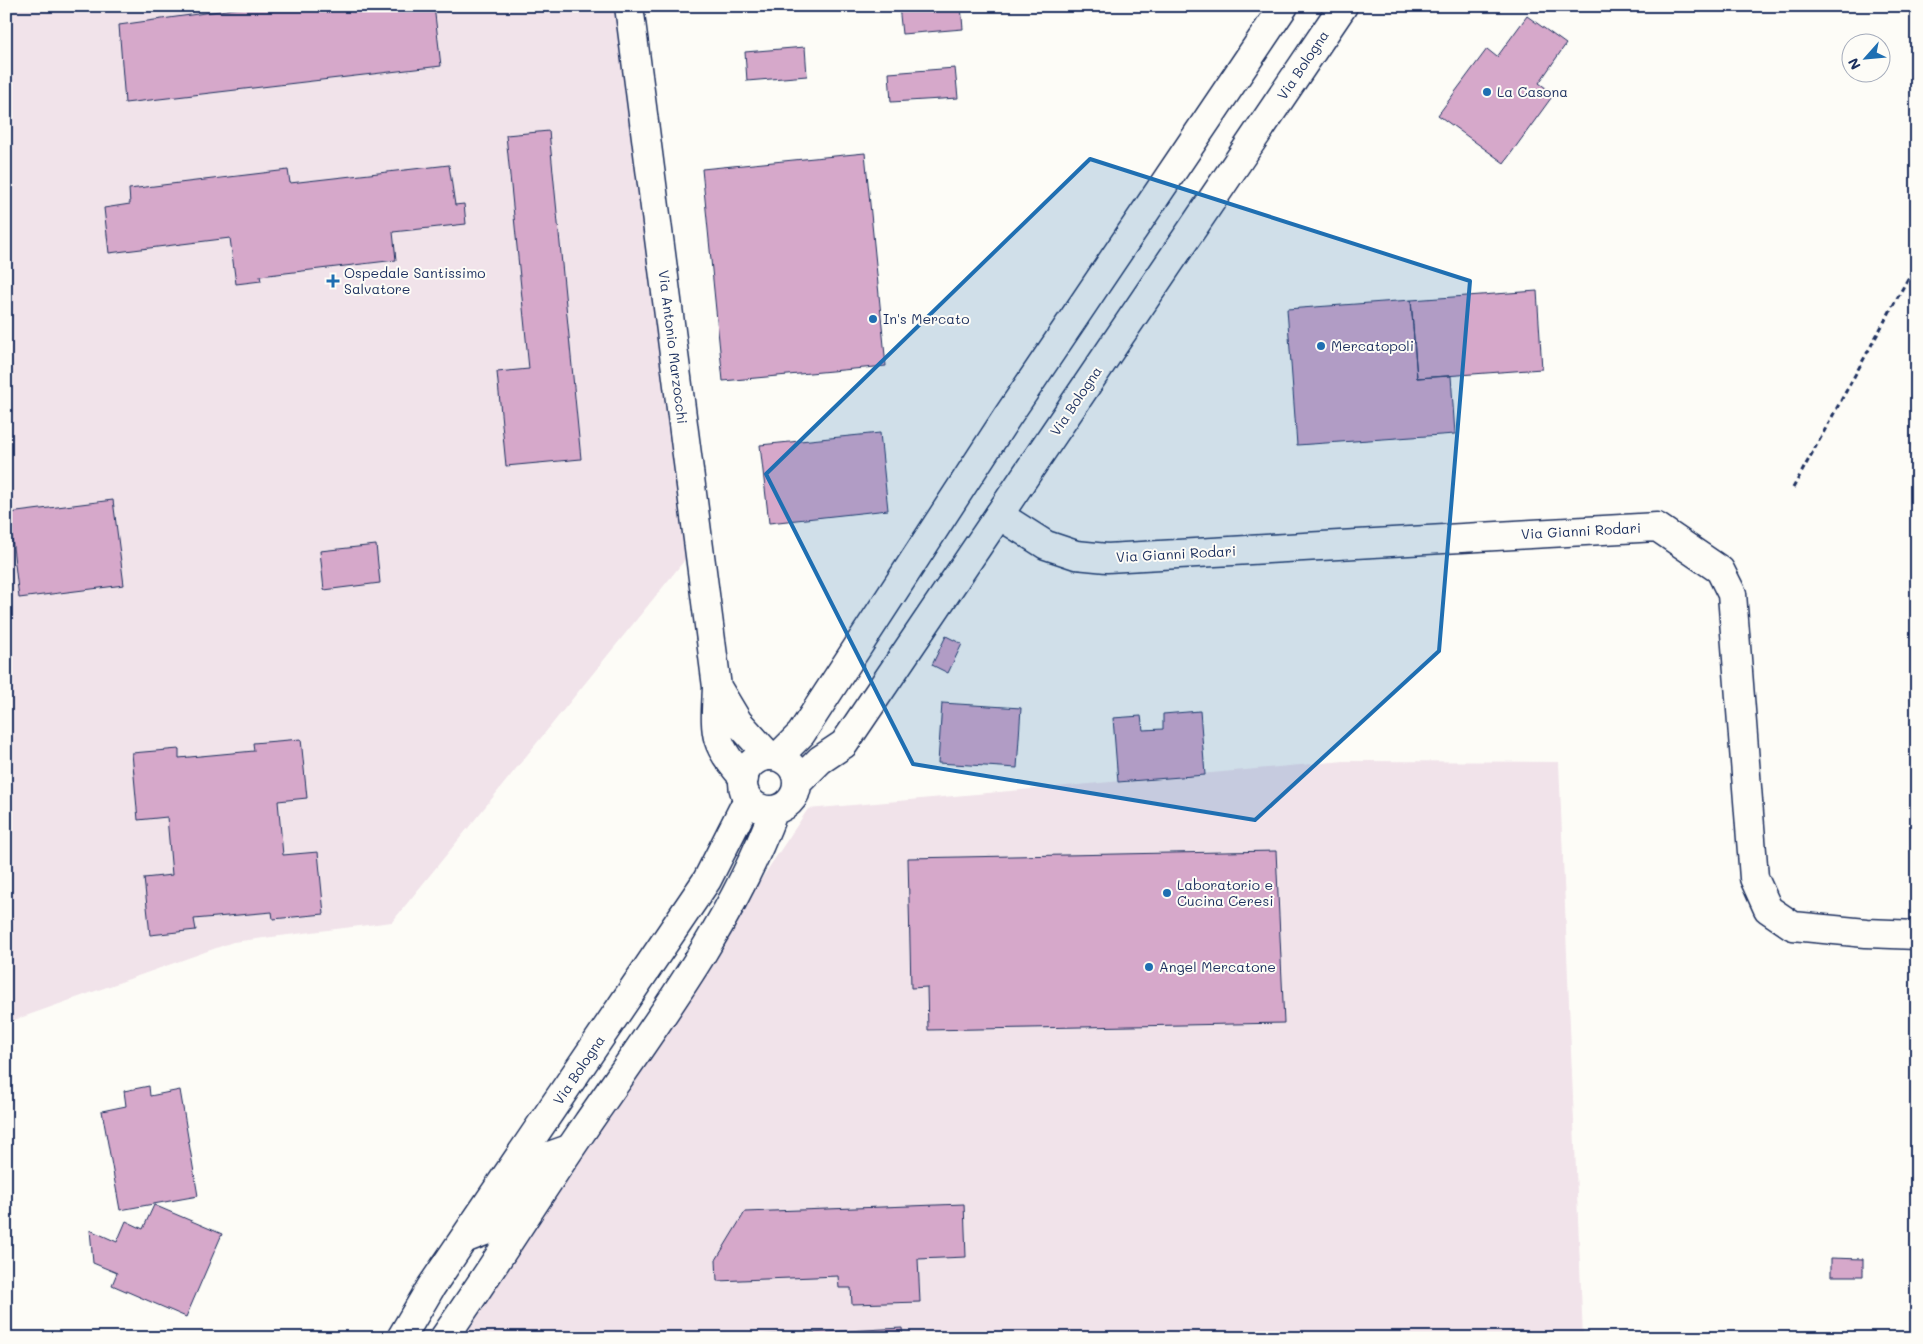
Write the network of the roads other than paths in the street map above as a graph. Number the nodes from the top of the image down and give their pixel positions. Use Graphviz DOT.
graph roads {
  1 [pos="629,6"];
  2 [pos="1284,6"];
  3 [pos="1343,6"];
  4 [pos="999,515"];
  5 [pos="717,688"];
  6 [pos="773,757"];
  7 [pos="797,783"];
  8 [pos="746,789"];
  9 [pos="774,810"];
  10 [pos="1917,935"];
  11 [pos="570,1149"];
  12 [pos="464,1239"];
  13 [pos="401,1338"];
  14 [pos="444,1338"];
  1 -- 5 [label="main road, Via Antonio Marzocchi"];
  2 -- 6 [label="main road, Via Bologna"];
  3 -- 4 [label="main road, Via Bologna"];
  4 -- 7 [label="main road, Via Bologna"];
  4 -- 10 [label="main road, Via Gianni Rodari"];
  5 -- 6 [label="main road, Via Antonio Marzocchi"];
  5 -- 8 [label="main road, Via Antonio Marzocchi"];
  6 -- 7 [label="main road"];
  6 -- 8 [label="main road, Via Bologna"];
  7 -- 9 [label="main road, Via Bologna"];
  8 -- 9 [label="main road"];
  8 -- 12 [label="main road, Via Bologna"];
  9 -- 11 [label="main road"];
  11 -- 12 [label="main road"];
  11 -- 14 [label="main road"];
  12 -- 13 [label="main road, Via Bologna"];
}
